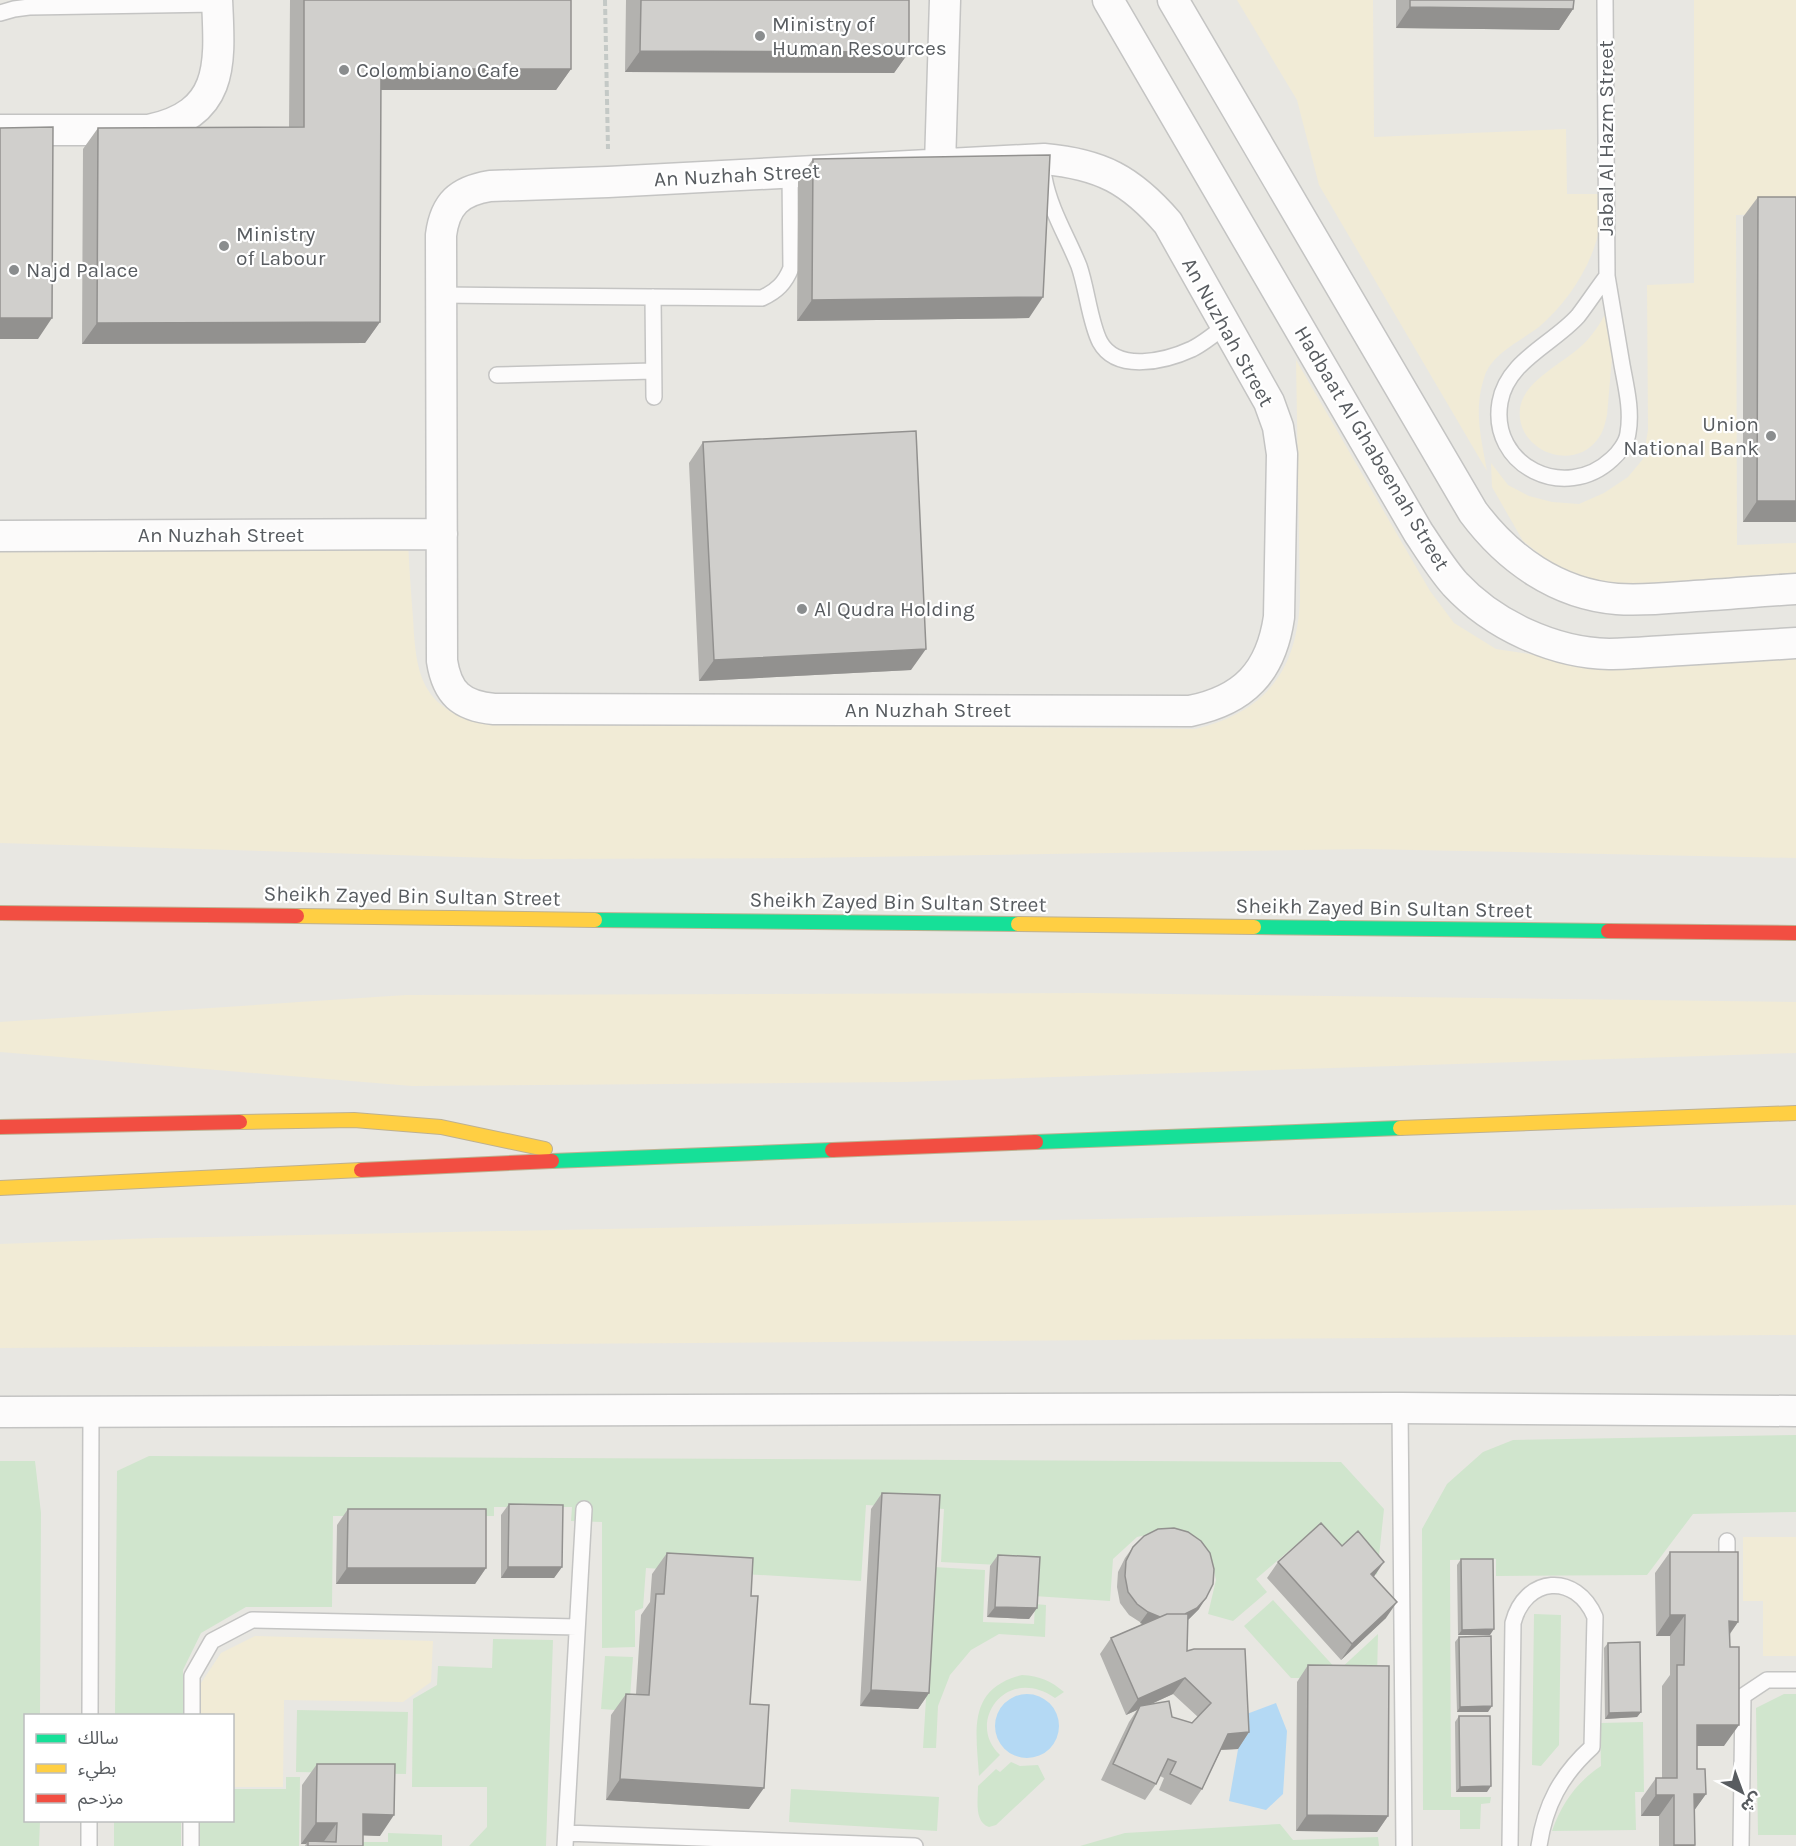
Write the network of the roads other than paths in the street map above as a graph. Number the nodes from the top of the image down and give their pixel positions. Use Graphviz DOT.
graph roads {
  1 [pos="945,0"];
  2 [pos="1108,0"];
  3 [pos="1173,0"];
  4 [pos="1605,0"];
  5 [pos="217,2"];
  6 [pos="0,13"];
  7 [pos="0,130"];
  8 [pos="1044,159"];
  9 [pos="940,165"];
  10 [pos="790,173"];
  11 [pos="1607,276"];
  12 [pos="441,295"];
  13 [pos="653,297"];
  14 [pos="1226,326"];
  15 [pos="653,371"];
  16 [pos="498,375"];
  17 [pos="654,397"];
  18 [pos="442,534"];
  19 [pos="0,536"];
  20 [pos="1796,589"];
  21 [pos="1796,643"];
  22 [pos="0,913"];
  23 [pos="1796,933"];
  24 [pos="1796,1113"];
  25 [pos="0,1127"];
  26 [pos="589,1159"];
  27 [pos="0,1188"];
  28 [pos="1400,1408"];
  29 [pos="91,1411"];
  30 [pos="1796,1411"];
  31 [pos="0,1412"];
  32 [pos="584,1509"];
  33 [pos="1727,1540"];
  34 [pos="1727,1587"];
  35 [pos="577,1627"];
  36 [pos="1796,1680"];
  37 [pos="90,1714"];
  38 [pos="192,1714"];
  39 [pos="89,1822"];
  40 [pos="191,1822"];
  41 [pos="566,1840"];
  42 [pos="89,1846"];
  43 [pos="191,1846"];
  44 [pos="896,1846"];
  45 [pos="915,1846"];
  46 [pos="1404,1846"];
  47 [pos="1510,1846"];
  48 [pos="1539,1846"];
  49 [pos="1741,1846"];
  1 -- 9 [label="street"];
  2 -- 21 [label="street, Hadbaat Al Ghabeenah Street"];
  3 -- 20 [label="street"];
  4 -- 11 [label="lane, Jabal Al Hazm Street"];
  5 -- 6 [label="lane"];
  5 -- 7 [label="street"];
  8 -- 9 [label="street, An Nuzhah Street"];
  8 -- 14 [label="street, An Nuzhah Street"];
  8 -- 14 [label="lane"];
  9 -- 10 [label="street, An Nuzhah Street"];
  10 -- 12 [label="street, An Nuzhah Street"];
  10 -- 13 [label="lane"];
  11 -- 11 [label="lane, Jabal Al Hazm Street"];
  12 -- 13 [label="lane"];
  12 -- 18 [label="street, An Nuzhah Street"];
  13 -- 15 [label="lane"];
  14 -- 18 [label="street, An Nuzhah Street"];
  15 -- 16 [label="lane"];
  15 -- 17 [label="lane"];
  18 -- 19 [label="street, An Nuzhah Street"];
  22 -- 23 [label="highway, Sheikh Zayed Bin Sultan Street"];
  24 -- 26 [label="highway"];
  25 -- 26 [label="highway"];
  26 -- 27 [label="highway"];
  28 -- 29 [label="street"];
  28 -- 30 [label="street"];
  28 -- 46 [label="lane"];
  29 -- 31 [label="street"];
  29 -- 37 [label="lane"];
  32 -- 35 [label="lane"];
  33 -- 34 [label="lane"];
  35 -- 38 [label="lane"];
  35 -- 41 [label="lane"];
  36 -- 49 [label="lane"];
  39 -- 42 [label="lane"];
  40 -- 43 [label="lane"];
  41 -- 44 [label="lane"];
  44 -- 45 [label="lane"];
  47 -- 48 [label="lane"];
}
